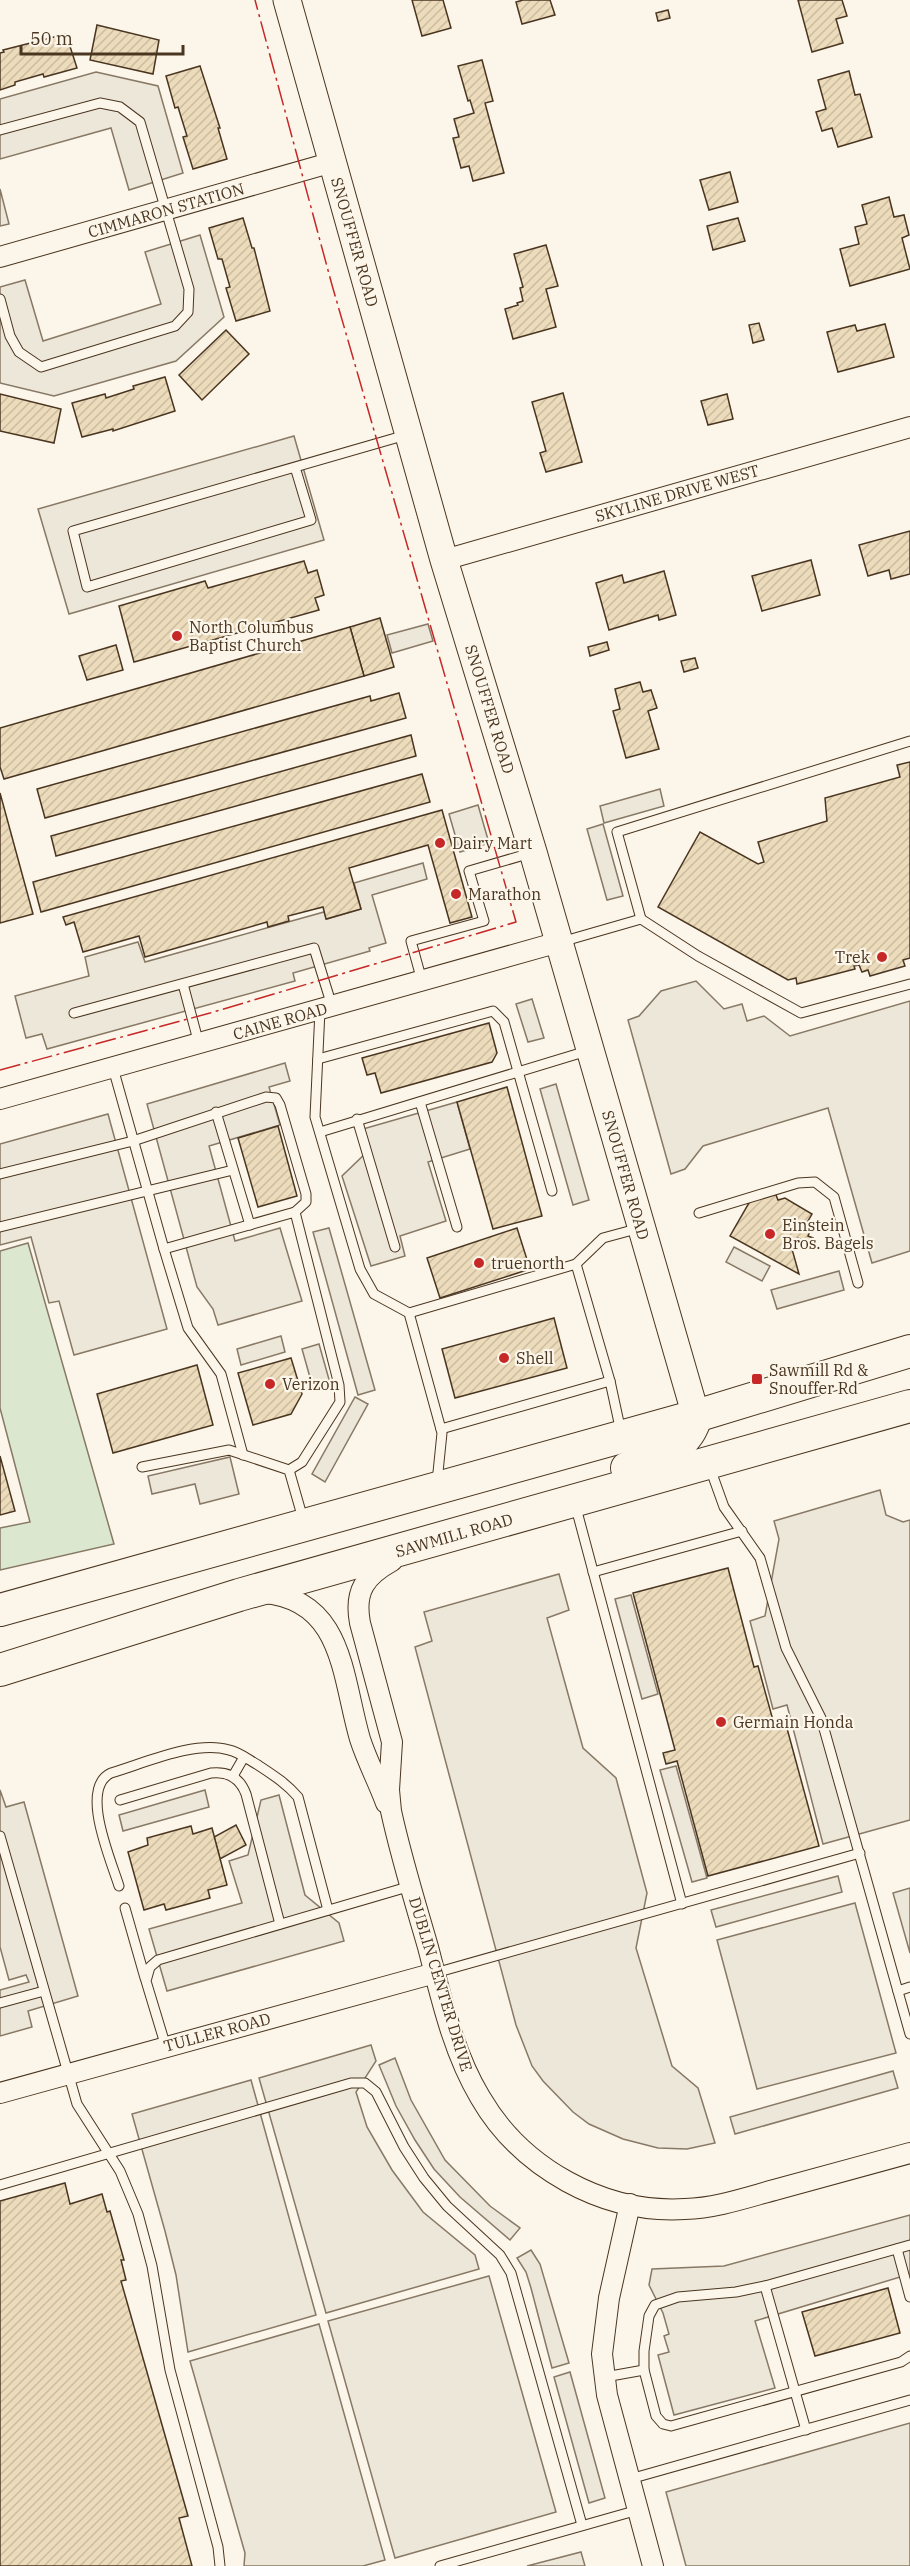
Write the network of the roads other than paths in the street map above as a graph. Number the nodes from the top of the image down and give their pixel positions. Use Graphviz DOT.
graph roads {
  1 [pos="287,0"];
  2 [pos="0,130"];
  3 [pos="333,162"];
  4 [pos="166,211"];
  5 [pos="0,257"];
  6 [pos="0,299"];
  7 [pos="910,427"];
  8 [pos="409,434"];
  9 [pos="295,467"];
  10 [pos="444,560"];
  11 [pos="910,741"];
  12 [pos="533,852"];
  13 [pos="641,919"];
  14 [pos="560,942"];
  15 [pos="422,981"];
  16 [pos="183,984"];
  17 [pos="910,984"];
  18 [pos="326,1008"];
  19 [pos="74,1013"];
  20 [pos="199,1044"];
  21 [pos="590,1050"];
  22 [pos="318,1059"];
  23 [pos="113,1068"];
  24 [pos="518,1072"];
  25 [pos="0,1099"];
  26 [pos="420,1102"];
  27 [pos="216,1112"];
  28 [pos="357,1119"];
  29 [pos="320,1132"];
  30 [pos="133,1141"];
  31 [pos="234,1170"];
  32 [pos="0,1174"];
  33 [pos="147,1190"];
  34 [pos="552,1191"];
  35 [pos="295,1212"];
  36 [pos="699,1213"];
  37 [pos="250,1225"];
  38 [pos="0,1227"];
  39 [pos="457,1227"];
  40 [pos="641,1227"];
  41 [pos="395,1247"];
  42 [pos="164,1249"];
  43 [pos="576,1264"];
  44 [pos="858,1283"];
  45 [pos="409,1313"];
  46 [pos="910,1351"];
  47 [pos="610,1381"];
  48 [pos="910,1406"];
  49 [pos="696,1416"];
  50 [pos="441,1429"];
  51 [pos="622,1437"];
  52 [pos="243,1455"];
  53 [pos="709,1464"];
  54 [pos="142,1467"];
  55 [pos="289,1470"];
  56 [pos="436,1488"];
  57 [pos="575,1501"];
  58 [pos="512,1519"];
  59 [pos="305,1524"];
  60 [pos="742,1531"];
  61 [pos="438,1540"];
  62 [pos="593,1572"];
  63 [pos="239,1595"];
  64 [pos="0,1610"];
  65 [pos="0,1670"];
  66 [pos="244,1757"];
  67 [pos="233,1776"];
  68 [pos="120,1800"];
  69 [pos="395,1826"];
  70 [pos="0,1836"];
  71 [pos="860,1853"];
  72 [pos="119,1886"];
  73 [pos="411,1886"];
  74 [pos="682,1904"];
  75 [pos="125,1908"];
  76 [pos="328,1910"];
  77 [pos="280,1924"];
  78 [pos="435,1973"];
  79 [pos="147,1985"];
  80 [pos="910,1987"];
  81 [pos="44,1990"];
  82 [pos="898,1991"];
  83 [pos="0,2003"];
  84 [pos="910,2034"];
  85 [pos="166,2047"];
  86 [pos="67,2074"];
  87 [pos="0,2093"];
  88 [pos="108,2153"];
  89 [pos="910,2153"];
  90 [pos="0,2185"];
  91 [pos="630,2205"];
  92 [pos="910,2245"];
  93 [pos="897,2248"];
  94 [pos="765,2286"];
  95 [pos="910,2297"];
  96 [pos="910,2356"];
  97 [pos="644,2370"];
  98 [pos="604,2377"];
  99 [pos="795,2392"];
  100 [pos="910,2400"];
  101 [pos="806,2430"];
  102 [pos="630,2479"];
  103 [pos="638,2510"];
  104 [pos="582,2525"];
  105 [pos="220,2566"];
  106 [pos="440,2566"];
  107 [pos="653,2566"];
  1 -- 3 [label="main road, SNOUFFER ROAD"];
  2 -- 4 [label="lane"];
  3 -- 4 [label="street, CIMMARON STATION"];
  3 -- 8 [label="main road, SNOUFFER ROAD"];
  4 -- 5 [label="street, CIMMARON STATION"];
  4 -- 6 [label="lane"];
  7 -- 10 [label="street, SKYLINE DRIVE WEST"];
  8 -- 9 [label="lane"];
  8 -- 10 [label="main road, SNOUFFER ROAD"];
  9 -- 9 [label="lane"];
  10 -- 12 [label="main road, SNOUFFER ROAD"];
  11 -- 13 [label="lane"];
  12 -- 14 [label="main road, SNOUFFER ROAD"];
  12 -- 15 [label="lane"];
  13 -- 14 [label="lane"];
  13 -- 17 [label="lane"];
  14 -- 15 [label="street, CAINE ROAD"];
  14 -- 21 [label="main road, SNOUFFER ROAD"];
  15 -- 18 [label="street, CAINE ROAD"];
  16 -- 18 [label="lane"];
  16 -- 19 [label="lane"];
  16 -- 20 [label="lane"];
  18 -- 20 [label="street, CAINE ROAD"];
  18 -- 22 [label="lane"];
  20 -- 23 [label="street, CAINE ROAD"];
  21 -- 24 [label="lane"];
  21 -- 40 [label="main road, SNOUFFER ROAD"];
  22 -- 24 [label="lane"];
  22 -- 29 [label="lane"];
  23 -- 25 [label="street, CAINE ROAD"];
  23 -- 30 [label="lane"];
  24 -- 26 [label="lane"];
  24 -- 34 [label="lane"];
  26 -- 28 [label="lane"];
  26 -- 39 [label="lane"];
  27 -- 30 [label="lane"];
  27 -- 31 [label="lane"];
  27 -- 35 [label="lane"];
  28 -- 29 [label="lane"];
  28 -- 41 [label="lane"];
  29 -- 45 [label="lane"];
  30 -- 32 [label="lane"];
  30 -- 33 [label="lane"];
  31 -- 33 [label="lane"];
  31 -- 37 [label="lane"];
  33 -- 38 [label="lane"];
  33 -- 42 [label="lane"];
  35 -- 37 [label="lane"];
  35 -- 55 [label="lane"];
  36 -- 44 [label="lane"];
  37 -- 42 [label="lane"];
  40 -- 43 [label="lane"];
  40 -- 49 [label="main road, SNOUFFER ROAD"];
  42 -- 52 [label="lane"];
  43 -- 45 [label="lane"];
  43 -- 47 [label="lane"];
  45 -- 50 [label="lane"];
  46 -- 49 [label="main road"];
  47 -- 50 [label="lane"];
  47 -- 51 [label="lane"];
  48 -- 53 [label="main road, SAWMILL ROAD"];
  49 -- 51 [label="main road"];
  49 -- 58 [label="main road"];
  50 -- 56 [label="lane"];
  51 -- 56 [label="main road"];
  52 -- 54 [label="lane"];
  52 -- 55 [label="lane"];
  53 -- 57 [label="main road, SAWMILL ROAD"];
  53 -- 60 [label="lane"];
  55 -- 59 [label="lane"];
  56 -- 59 [label="main road"];
  57 -- 58 [label="main road, SAWMILL ROAD"];
  57 -- 62 [label="lane"];
  58 -- 61 [label="main road, SAWMILL ROAD"];
  59 -- 64 [label="main road"];
  60 -- 62 [label="lane"];
  60 -- 71 [label="lane"];
  61 -- 63 [label="main road, SAWMILL ROAD"];
  61 -- 69 [label="street, DUBLIN CENTER DRIVE"];
  62 -- 74 [label="lane"];
  63 -- 65 [label="main road, SAWMILL ROAD"];
  63 -- 69 [label="street, DUBLIN CENTER DRIVE"];
  66 -- 67 [label="lane"];
  66 -- 72 [label="lane"];
  66 -- 76 [label="lane"];
  67 -- 68 [label="lane"];
  67 -- 77 [label="lane"];
  69 -- 73 [label="street, DUBLIN CENTER DRIVE"];
  70 -- 81 [label="lane"];
  71 -- 74 [label="lane"];
  71 -- 82 [label="lane"];
  73 -- 76 [label="lane"];
  73 -- 78 [label="street, DUBLIN CENTER DRIVE"];
  74 -- 78 [label="lane"];
  75 -- 79 [label="lane"];
  76 -- 77 [label="lane"];
  77 -- 79 [label="lane"];
  78 -- 85 [label="street, TULLER ROAD"];
  78 -- 91 [label="street, DUBLIN CENTER DRIVE"];
  79 -- 85 [label="lane"];
  80 -- 82 [label="lane"];
  81 -- 83 [label="lane"];
  81 -- 86 [label="lane"];
  82 -- 84 [label="lane"];
  85 -- 86 [label="street, TULLER ROAD"];
  86 -- 87 [label="street, TULLER ROAD"];
  86 -- 88 [label="lane"];
  88 -- 90 [label="lane"];
  88 -- 104 [label="lane"];
  88 -- 105 [label="lane"];
  89 -- 91 [label="street, DUBLIN CENTER DRIVE"];
  91 -- 98 [label="street"];
  92 -- 93 [label="lane"];
  93 -- 94 [label="lane"];
  93 -- 95 [label="lane"];
  94 -- 97 [label="lane"];
  94 -- 99 [label="lane"];
  96 -- 99 [label="lane"];
  97 -- 98 [label="lane"];
  97 -- 99 [label="lane"];
  98 -- 102 [label="street"];
  99 -- 101 [label="lane"];
  100 -- 101 [label="lane"];
  101 -- 102 [label="lane"];
  102 -- 103 [label="street"];
  103 -- 104 [label="lane"];
  103 -- 107 [label="street"];
  104 -- 106 [label="lane"];
}
